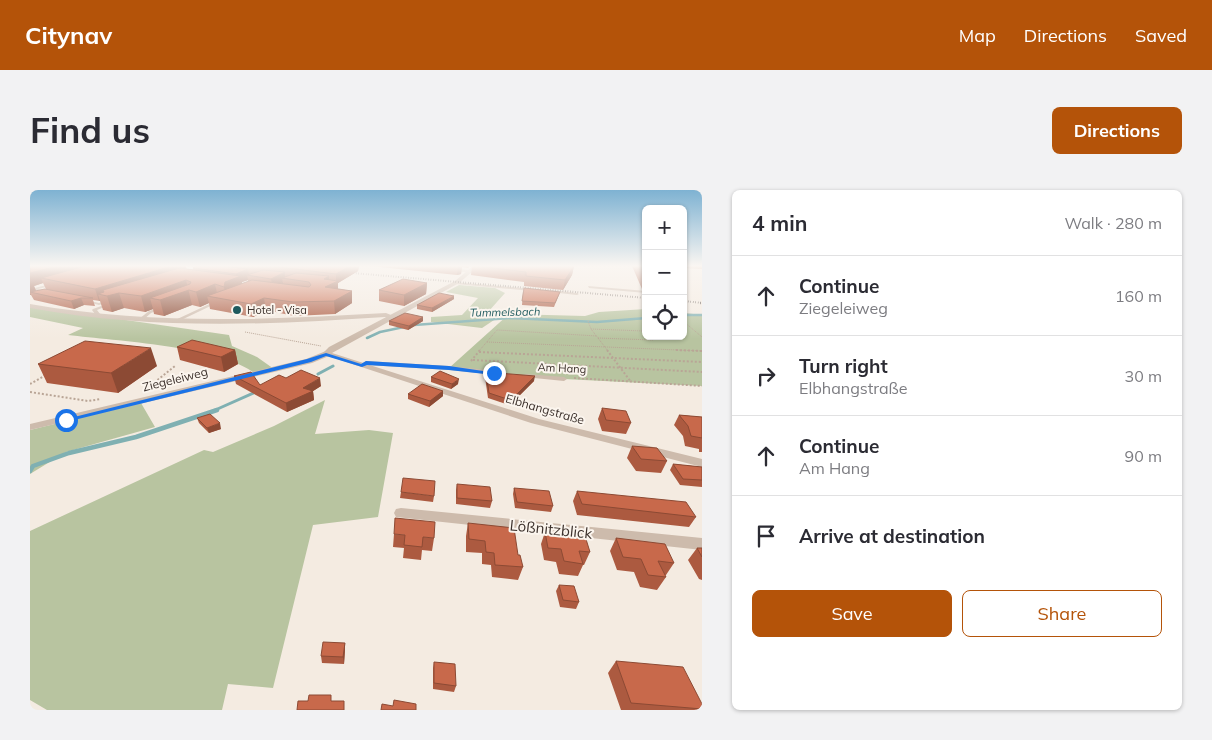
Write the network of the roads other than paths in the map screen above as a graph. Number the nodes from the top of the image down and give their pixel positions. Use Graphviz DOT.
graph roads {
  1 [pos="38,290"];
  2 [pos="443,290"];
  3 [pos="626,290"];
  4 [pos="546,291"];
  5 [pos="642,292"];
  6 [pos="577,294"];
  7 [pos="35,296"];
  8 [pos="117,298"];
  9 [pos="82,300"];
  10 [pos="223,302"];
  11 [pos="112,304"];
  12 [pos="30,306"];
  13 [pos="166,306"];
  14 [pos="95,316"];
  15 [pos="392,317"];
  16 [pos="141,319"];
  17 [pos="176,321"];
  18 [pos="329,352"];
  19 [pos="362,366"];
  20 [pos="504,374"];
  21 [pos="514,375"];
  22 [pos="564,378"];
  23 [pos="30,427"];
  24 [pos="702,463"];
  25 [pos="401,513"];
  26 [pos="702,544"];
  1 -- 7 [label="lane"];
  2 -- 15 [label="street, Ziegeleiweg"];
  3 -- 5 [label="lane"];
  4 -- 6 [label="lane"];
  8 -- 9 [label="lane"];
  10 -- 17 [label="lane"];
  11 -- 14 [label="lane"];
  12 -- 14 [label="street"];
  13 -- 16 [label="lane"];
  14 -- 16 [label="street"];
  15 -- 17 [label="street"];
  15 -- 18 [label="street, Ziegeleiweg"];
  16 -- 17 [label="street"];
  18 -- 19 [label="street, Elbhangstraße"];
  18 -- 23 [label="street, Ziegeleiweg"];
  19 -- 20 [label="lane"];
  19 -- 24 [label="street, Elbhangstraße"];
  21 -- 22 [label="lane, Am Hang"];
  25 -- 26 [label="street, Lößnitzblick"];
}
